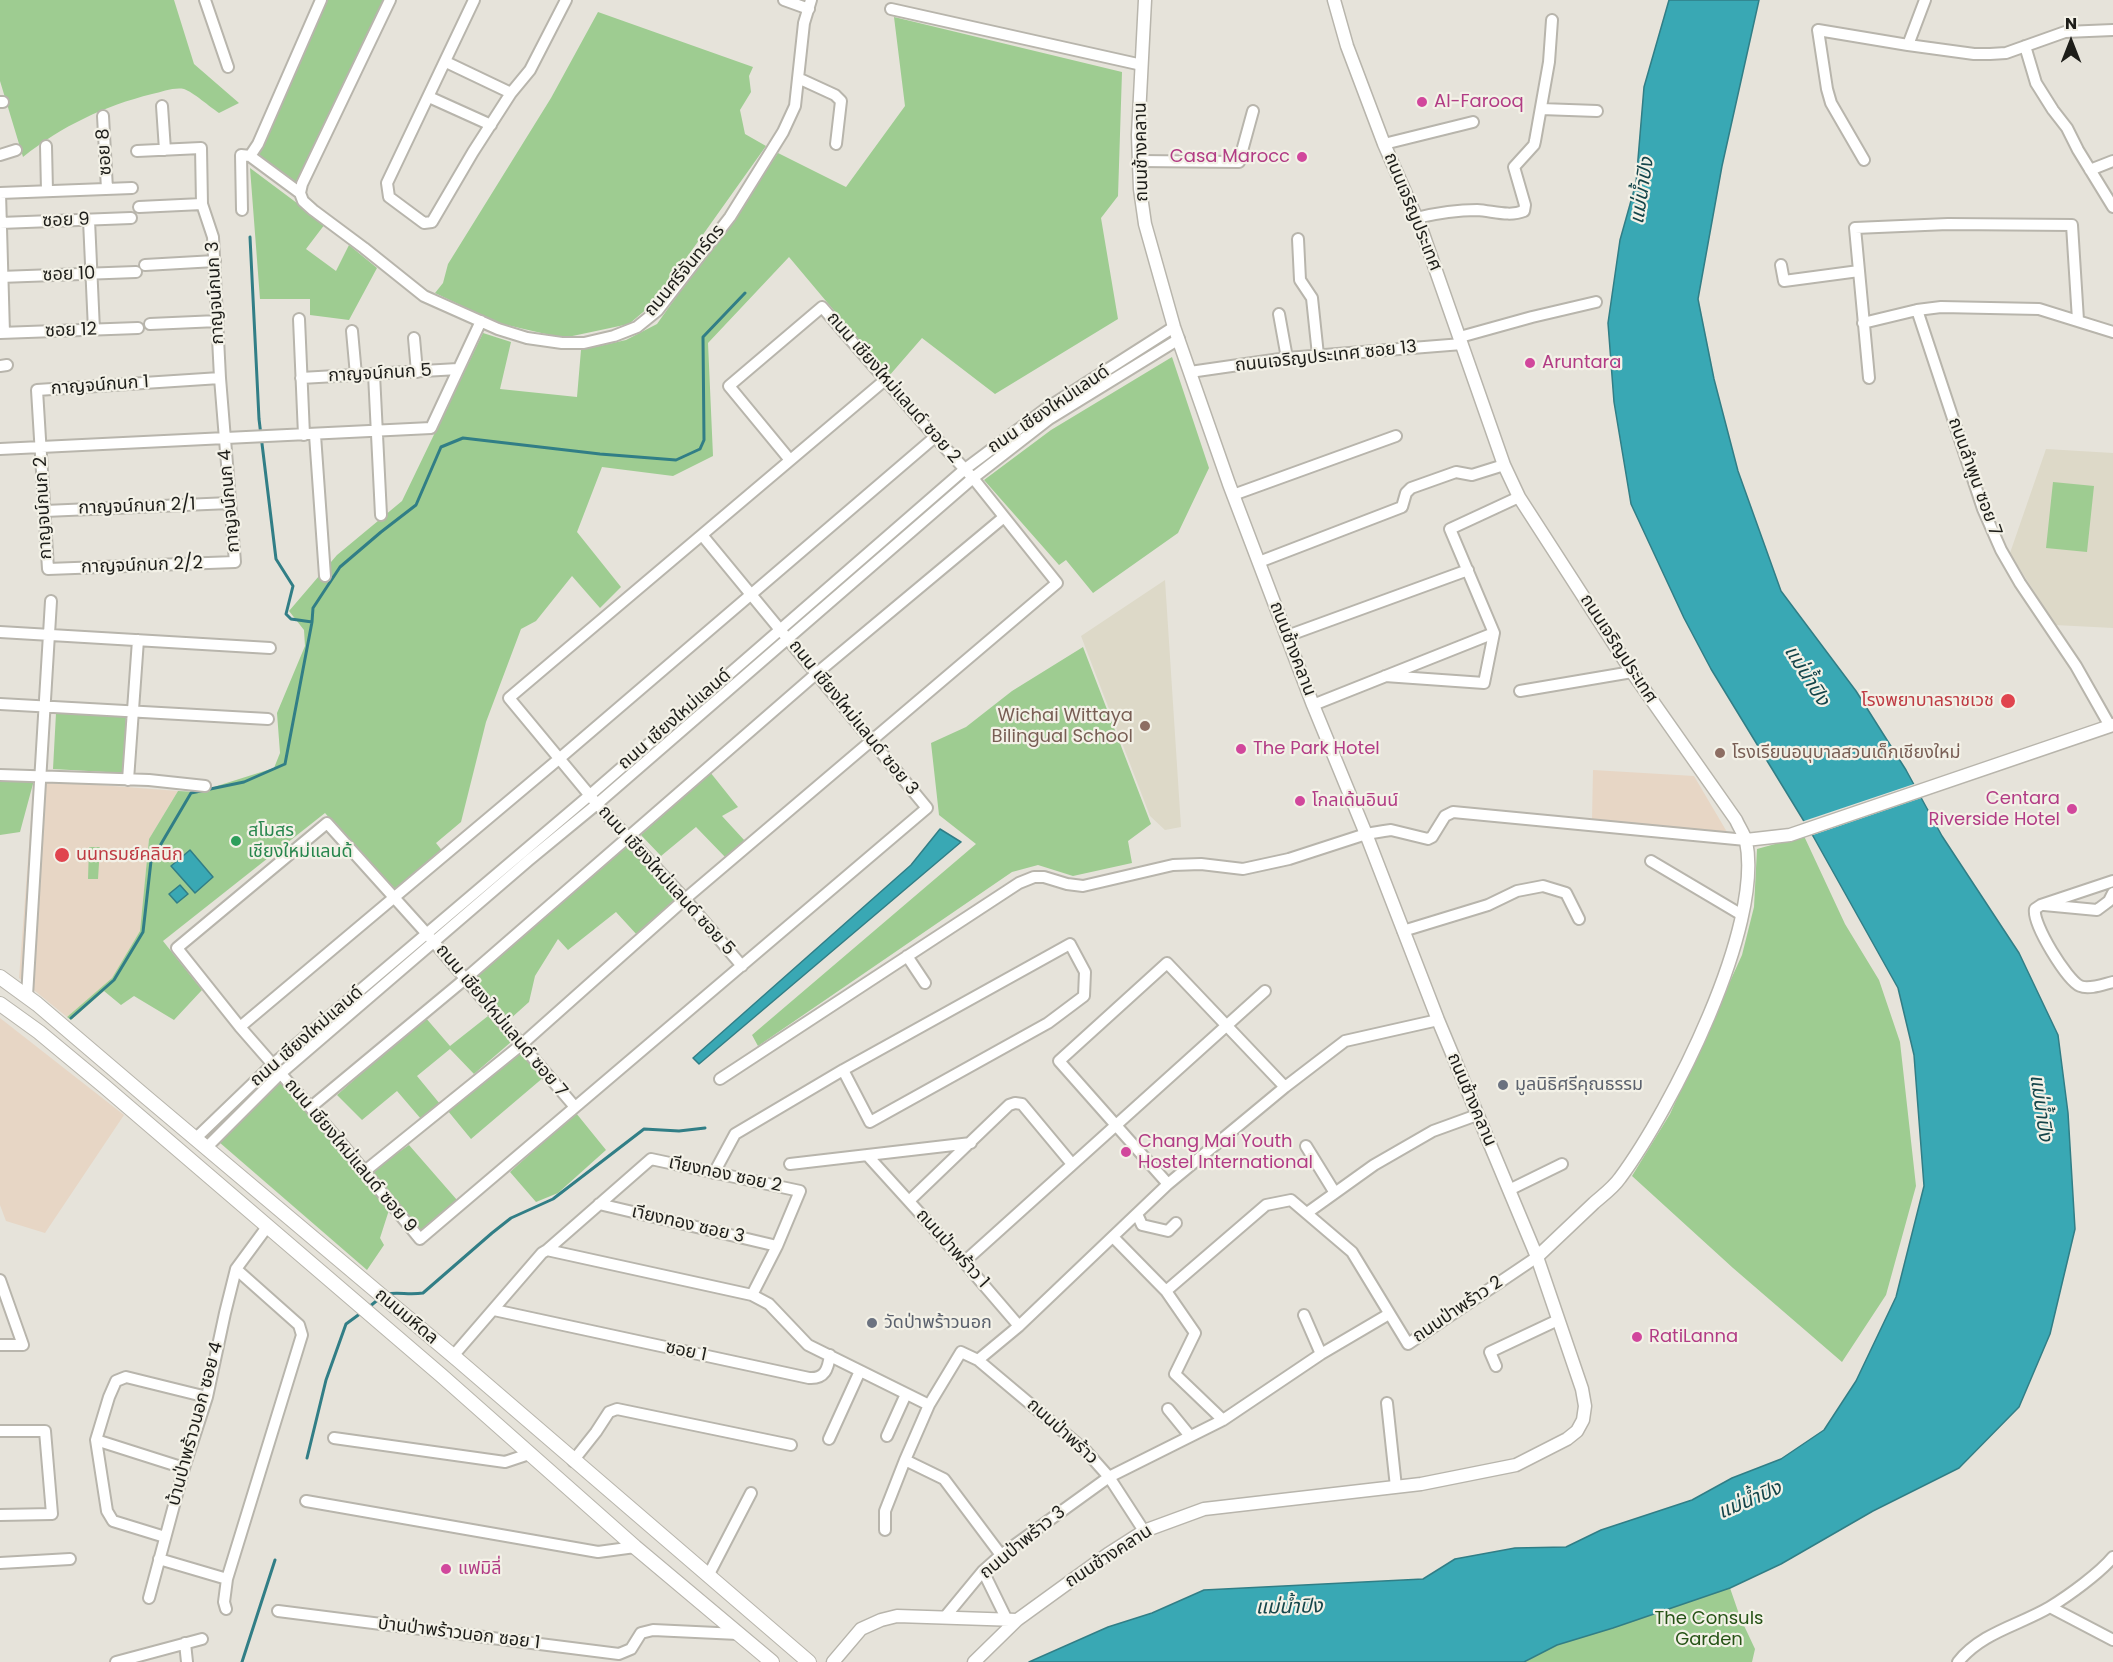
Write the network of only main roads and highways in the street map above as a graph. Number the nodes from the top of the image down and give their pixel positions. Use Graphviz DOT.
graph roads {
  1 [pos="0,977"];
  2 [pos="0,1004"];
  3 [pos="772,1662"];
  4 [pos="809,1662"];
  1 -- 4 [label="main road, ถนนมหิดล"];
  2 -- 3 [label="main road, ถนนมหิดล"];
}
